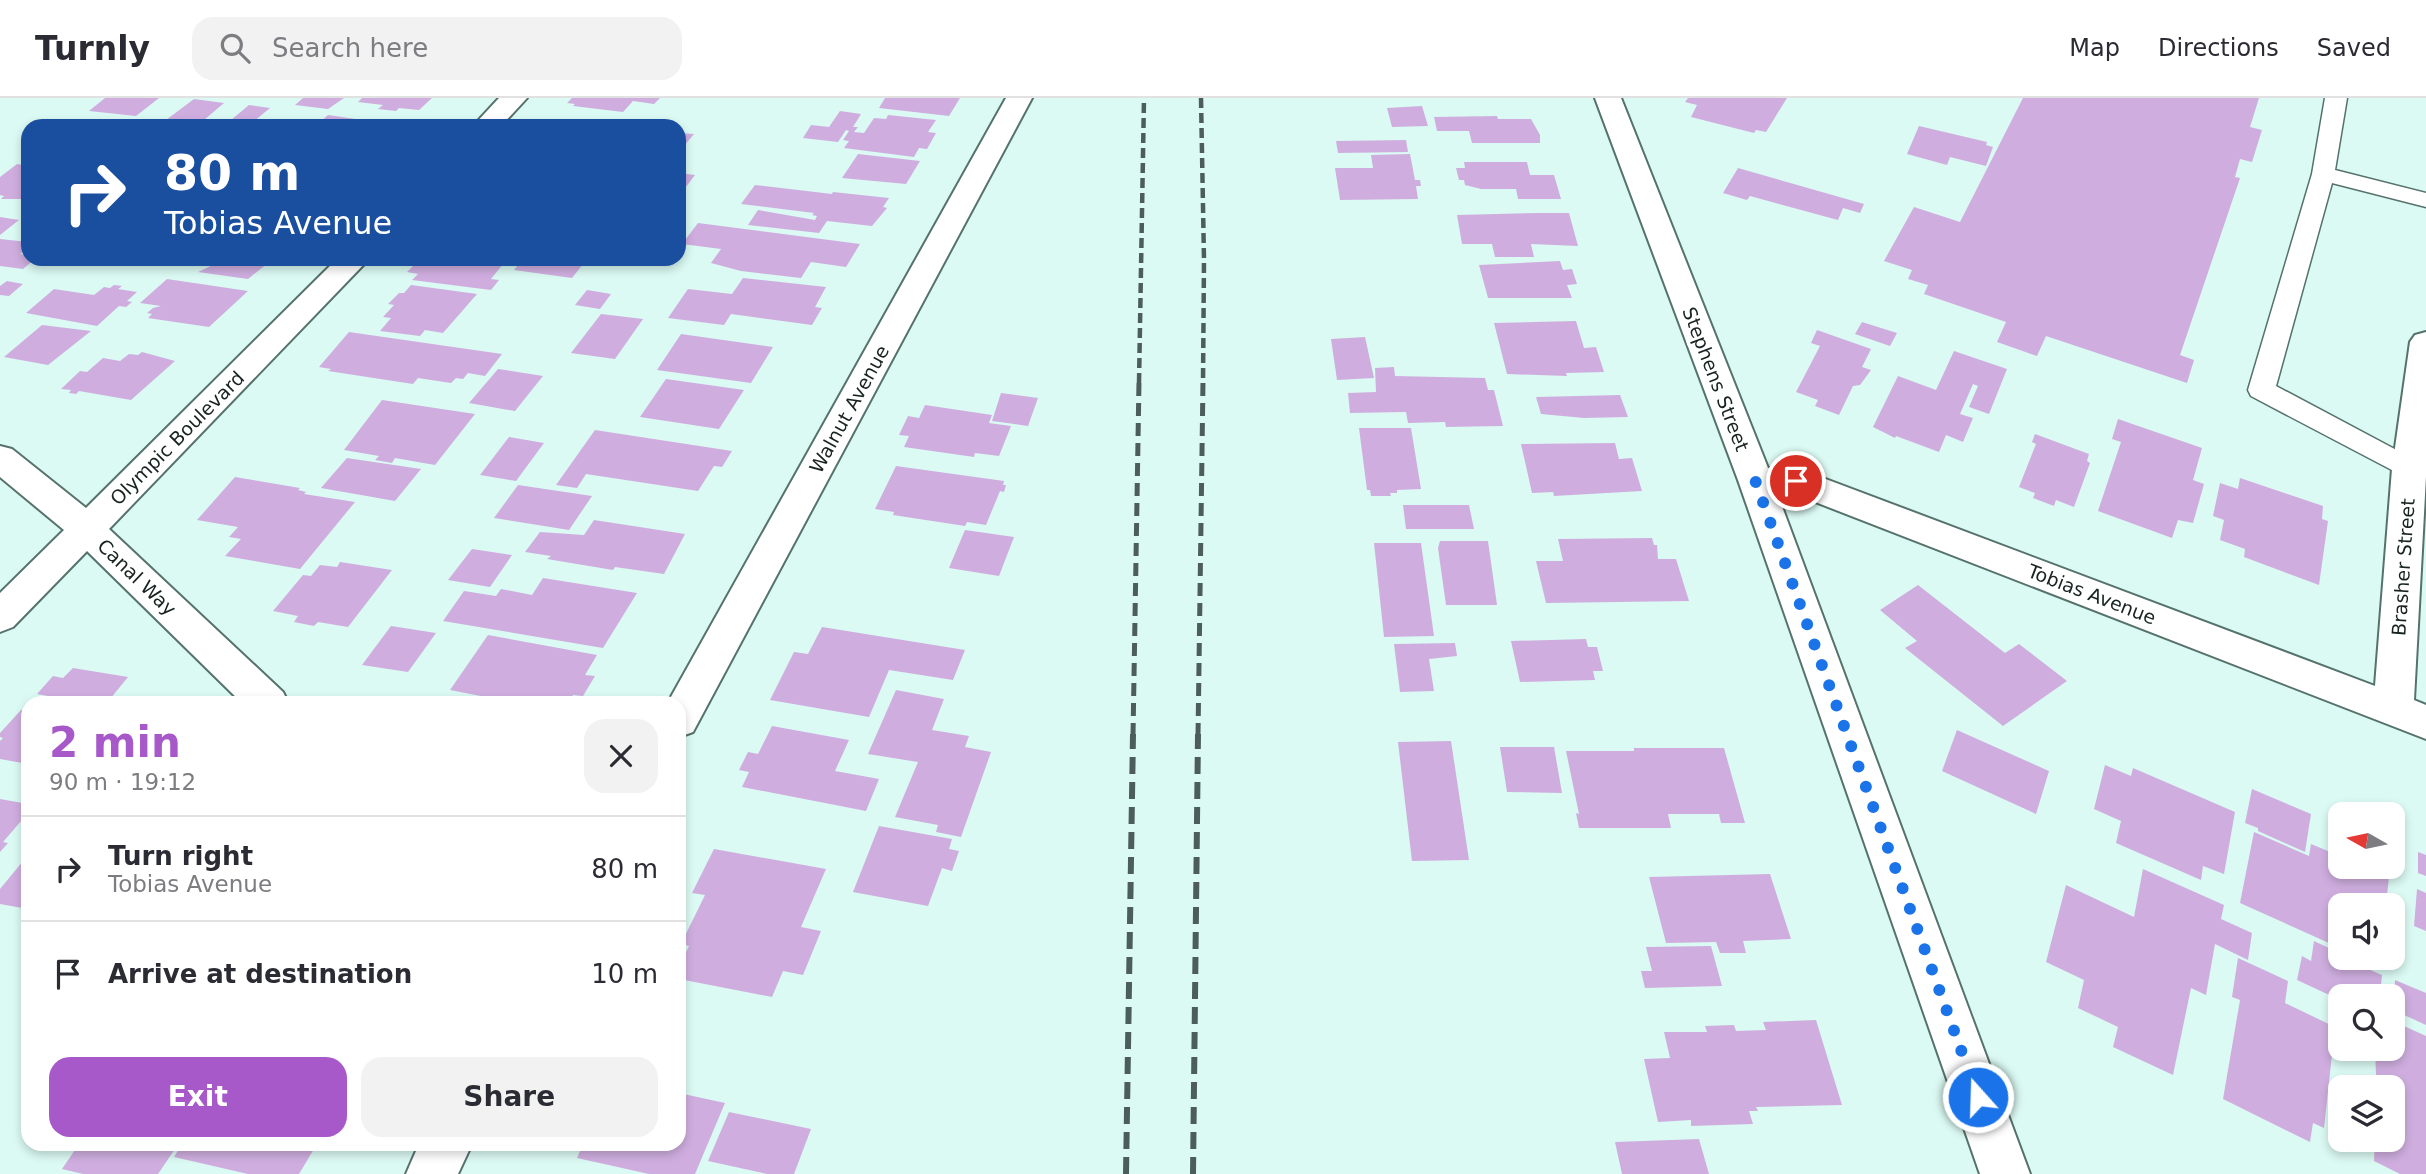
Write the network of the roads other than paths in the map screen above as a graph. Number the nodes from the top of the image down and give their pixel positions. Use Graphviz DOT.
graph roads {
  1 [pos="514,98"];
  2 [pos="1019,98"];
  3 [pos="1608,98"];
  4 [pos="2336,98"];
  5 [pos="493,119"];
  6 [pos="2323,174"];
  7 [pos="2426,200"];
  8 [pos="347,266"];
  9 [pos="2426,342"];
  10 [pos="2422,411"];
  11 [pos="0,458"];
  12 [pos="2409,469"];
  13 [pos="1755,480"];
  14 [pos="86,528"];
  15 [pos="0,617"];
  16 [pos="261,696"];
  17 [pos="686,707"];
  18 [pos="2409,716"];
  19 [pos="443,1151"];
  20 [pos="431,1174"];
  21 [pos="2006,1174"];
  1 -- 5 [label="street"];
  2 -- 17 [label="street, Walnut Avenue"];
  3 -- 13 [label="street, Stephens Street"];
  4 -- 6 [label="lane"];
  6 -- 7 [label="lane"];
  6 -- 12 [label="lane"];
  8 -- 14 [label="street, Olympic Boulevard"];
  9 -- 10 [label="street, Brasher Street"];
  10 -- 12 [label="street, Brasher Street"];
  11 -- 14 [label="street, Canal Way"];
  12 -- 18 [label="street, Brasher Street"];
  13 -- 18 [label="street, Tobias Avenue"];
  13 -- 21 [label="street, Stephens Street"];
  14 -- 15 [label="street, Olympic Boulevard"];
  14 -- 16 [label="street, Canal Way"];
  19 -- 20 [label="street"];
}
